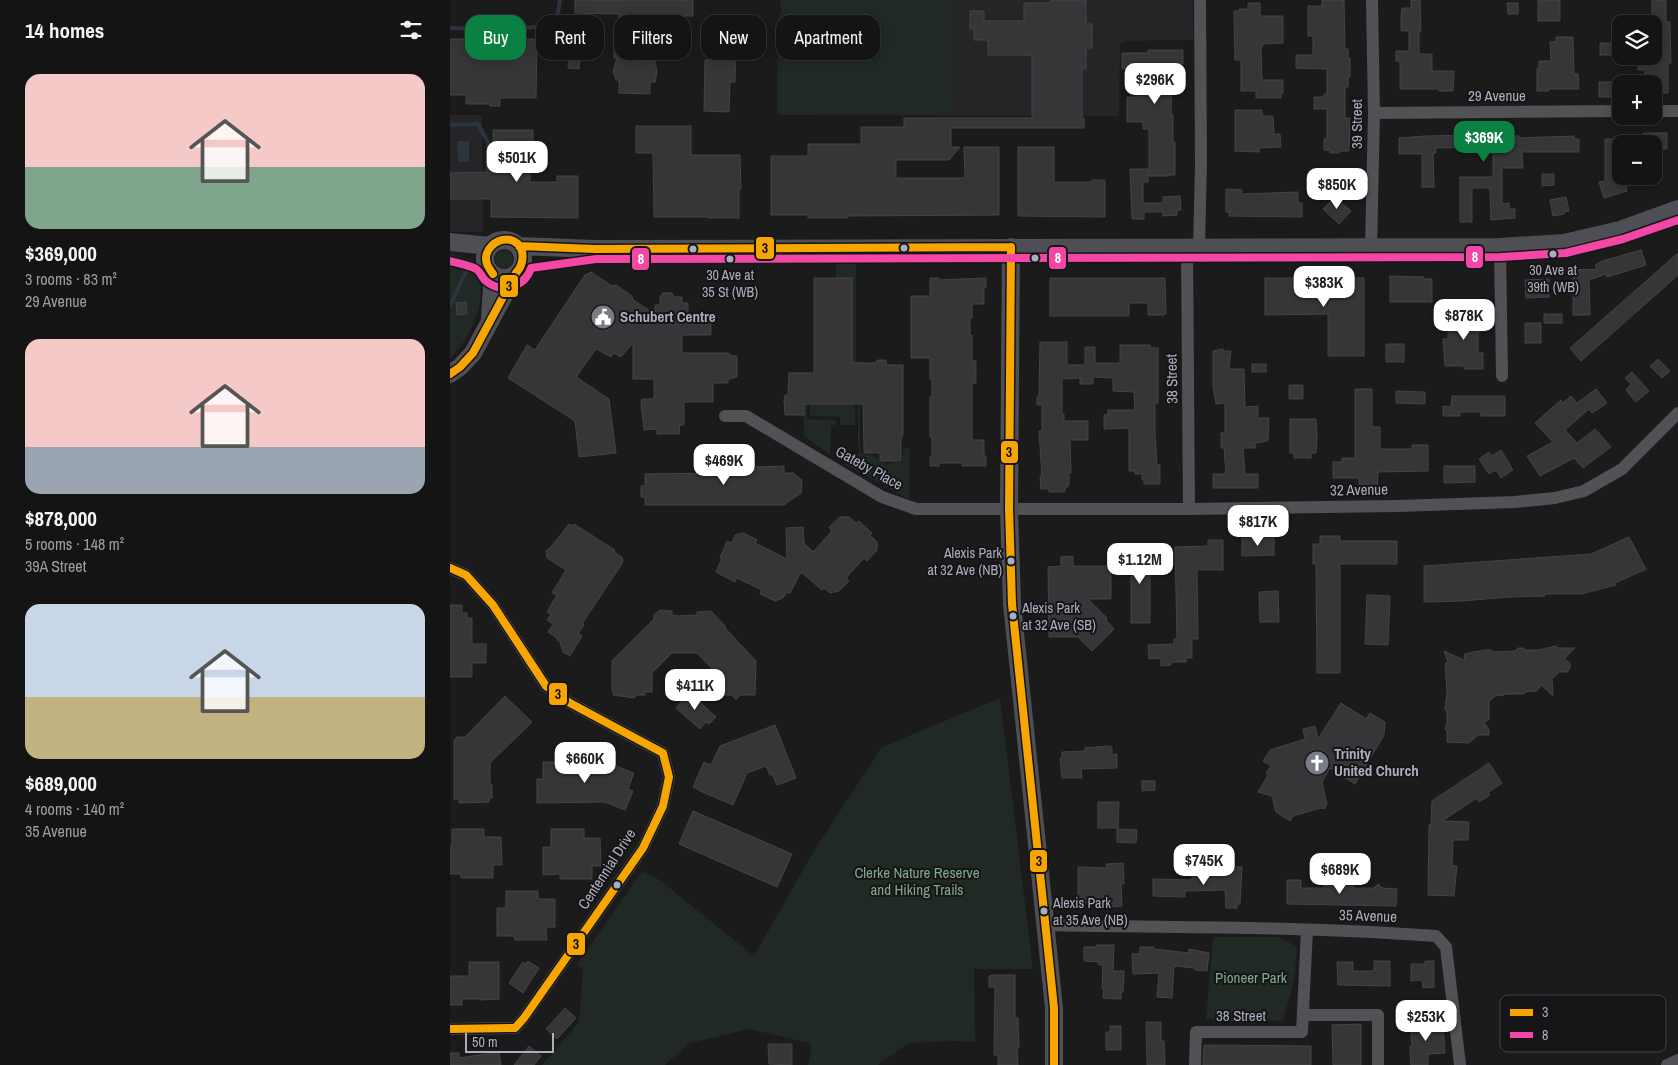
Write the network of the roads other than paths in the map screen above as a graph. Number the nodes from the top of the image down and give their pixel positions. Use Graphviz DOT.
graph roads {
  1 [pos="1200,0"];
  2 [pos="1372,0"];
  3 [pos="1612,111"];
  4 [pos="1662,111"];
  5 [pos="1678,112"];
  6 [pos="1374,113"];
  7 [pos="1678,209"];
  8 [pos="450,242"];
  9 [pos="1011,247"];
  10 [pos="1500,247"];
  11 [pos="1193,248"];
  12 [pos="1371,248"];
  13 [pos="450,251"];
  14 [pos="520,259"];
  15 [pos="489,260"];
  16 [pos="490,322"];
  17 [pos="450,374"];
  18 [pos="1502,376"];
  19 [pos="1678,413"];
  20 [pos="725,416"];
  21 [pos="1009,509"];
  22 [pos="1189,509"];
  23 [pos="450,568"];
  24 [pos="1045,925"];
  25 [pos="1307,930"];
  26 [pos="1303,1015"];
  27 [pos="450,1028"];
  28 [pos="1678,1060"];
  29 [pos="1054,1065"];
  30 [pos="1195,1065"];
  31 [pos="1378,1065"];
  32 [pos="1460,1065"];
  33 [pos="1667,1065"];
  1 -- 11 [label="street, 38 Street"];
  2 -- 6 [label="street, 39 Street"];
  3 -- 6 [label="street, 29 Avenue"];
  4 -- 5 [label="street"];
  6 -- 12 [label="street, 39 Street"];
  7 -- 10 [label="street"];
  8 -- 15 [label="street"];
  9 -- 11 [label="street"];
  9 -- 14 [label="street"];
  9 -- 21 [label="street"];
  10 -- 12 [label="street"];
  10 -- 18 [label="street"];
  11 -- 12 [label="street"];
  11 -- 22 [label="street, 38 Street"];
  13 -- 15 [label="street"];
  14 -- 15 [label="street"];
  14 -- 15 [label="street"];
  14 -- 16 [label="street"];
  15 -- 16 [label="street"];
  16 -- 17 [label="street"];
  19 -- 22 [label="street, 32 Avenue"];
  20 -- 21 [label="street, Gateby Place"];
  21 -- 22 [label="street, 32 Avenue"];
  21 -- 24 [label="street"];
  23 -- 27 [label="street, Centennial Drive"];
  24 -- 25 [label="street, 35 Avenue"];
  24 -- 29 [label="street"];
  25 -- 26 [label="street, 38 Street"];
  25 -- 32 [label="street, 35 Avenue"];
  26 -- 30 [label="street, 38 Street"];
  26 -- 31 [label="street"];
  28 -- 33 [label="street"];
}
